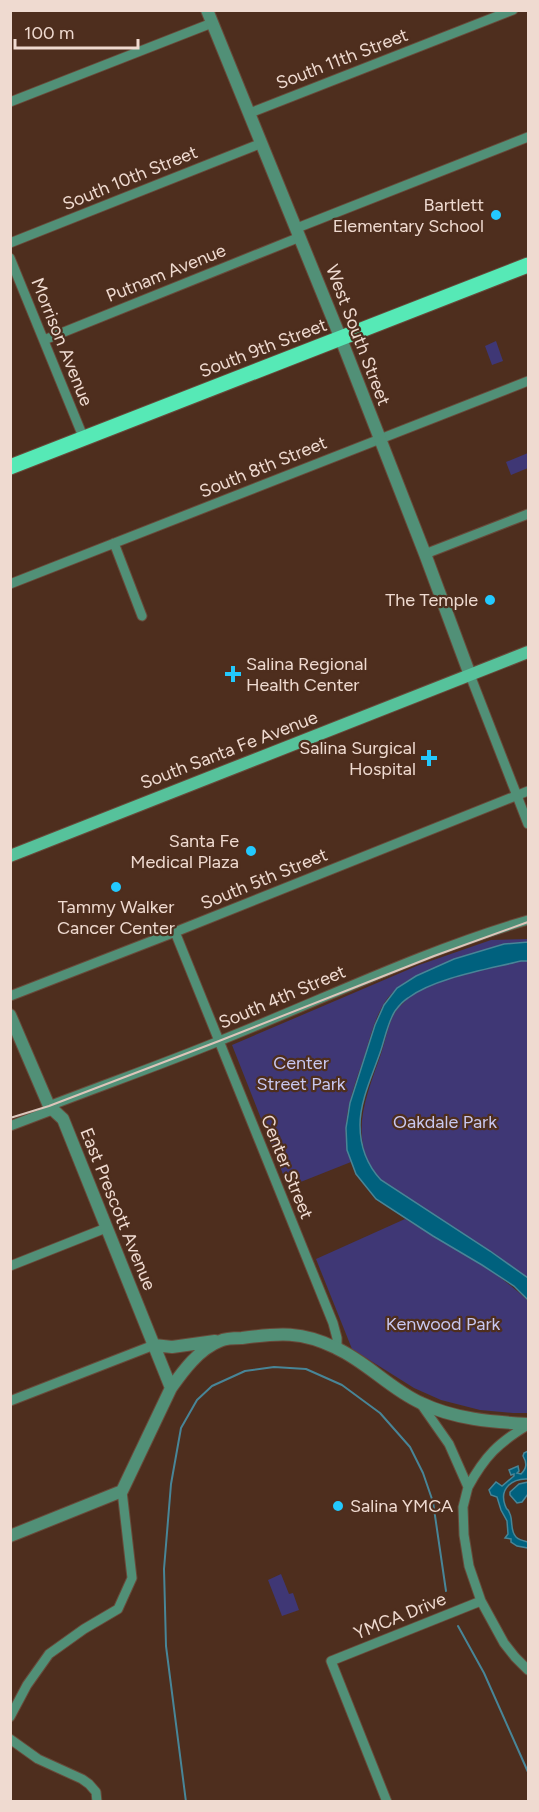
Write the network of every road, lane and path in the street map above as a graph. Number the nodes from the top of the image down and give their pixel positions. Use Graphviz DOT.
graph roads {
  1 [pos="207,10"];
  2 [pos="513,10"];
  3 [pos="212,23"];
  4 [pos="10,102"];
  5 [pos="250,113"];
  6 [pos="528,137"];
  7 [pos="262,143"];
  8 [pos="299,233"];
  9 [pos="10,243"];
  10 [pos="10,258"];
  11 [pos="528,265"];
  12 [pos="341,339"];
  13 [pos="44,340"];
  14 [pos="528,381"];
  15 [pos="84,438"];
  16 [pos="379,438"];
  17 [pos="10,467"];
  18 [pos="528,514"];
  19 [pos="114,543"];
  20 [pos="425,554"];
  21 [pos="10,584"];
  22 [pos="142,616"];
  23 [pos="528,652"];
  24 [pos="470,675"];
  25 [pos="528,791"];
  26 [pos="517,796"];
  27 [pos="528,824"];
  28 [pos="10,856"];
  29 [pos="528,920"];
  30 [pos="176,932"];
  31 [pos="10,996"];
  32 [pos="10,1015"];
  33 [pos="14,1034"];
  34 [pos="219,1041"];
  35 [pos="50,1108"];
  36 [pos="10,1126"];
  37 [pos="106,1228"];
  38 [pos="10,1266"];
  39 [pos="221,1340"];
  40 [pos="154,1345"];
  41 [pos="337,1348"];
  42 [pos="171,1389"];
  43 [pos="10,1401"];
  44 [pos="420,1403"];
  45 [pos="528,1424"];
  46 [pos="468,1487"];
  47 [pos="122,1491"];
  48 [pos="10,1536"];
  49 [pos="481,1601"];
  50 [pos="528,1670"];
  51 [pos="10,1717"];
  52 [pos="10,1739"];
  53 [pos="97,1802"];
  54 [pos="387,1802"];
  1 -- 3 [label="street, West South Street"];
  2 -- 5 [label="street, South 11th Street"];
  3 -- 4 [label="street"];
  3 -- 5 [label="street, West South Street"];
  5 -- 7 [label="street, West South Street"];
  6 -- 8 [label="street"];
  7 -- 8 [label="street, West South Street"];
  7 -- 9 [label="street, South 10th Street"];
  8 -- 12 [label="street, West South Street"];
  8 -- 13 [label="street, Putnam Avenue"];
  10 -- 13 [label="street, Morrison Avenue"];
  11 -- 12 [label="main road, South 9th Street"];
  12 -- 15 [label="main road, South 9th Street"];
  12 -- 16 [label="street, West South Street"];
  13 -- 15 [label="street, Morrison Avenue"];
  14 -- 16 [label="street, South 8th Street"];
  15 -- 17 [label="main road, South 9th Street"];
  16 -- 19 [label="street, South 8th Street"];
  16 -- 20 [label="street, West South Street"];
  18 -- 20 [label="street"];
  19 -- 21 [label="street, South 8th Street"];
  19 -- 22 [label="street"];
  20 -- 24 [label="street, West South Street"];
  23 -- 24 [label="main road, South Santa Fe Avenue"];
  24 -- 26 [label="street"];
  24 -- 28 [label="main road, South Santa Fe Avenue"];
  25 -- 26 [label="street, South 5th Street"];
  26 -- 27 [label="street"];
  26 -- 30 [label="street, South 5th Street"];
  29 -- 34 [label="street, South 4th Street"];
  30 -- 31 [label="street, South 5th Street"];
  30 -- 34 [label="street, Center Street"];
  32 -- 33 [label="street, East Prescott Avenue"];
  33 -- 35 [label="street, East Prescott Avenue"];
  34 -- 35 [label="street, South 4th Street"];
  34 -- 41 [label="street, Center Street"];
  35 -- 36 [label="street, South 4th Street"];
  35 -- 37 [label="street, East Prescott Avenue"];
  37 -- 38 [label="street"];
  37 -- 40 [label="street, East Prescott Avenue"];
  39 -- 40 [label="street"];
  39 -- 41 [label="street"];
  39 -- 42 [label="street"];
  40 -- 42 [label="street, East Prescott Avenue"];
  40 -- 43 [label="street"];
  41 -- 44 [label="street"];
  42 -- 47 [label="street"];
  44 -- 45 [label="street"];
  44 -- 46 [label="street"];
  45 -- 46 [label="street"];
  46 -- 49 [label="street"];
  47 -- 48 [label="street"];
  47 -- 51 [label="street"];
  49 -- 50 [label="street"];
  49 -- 54 [label="street, YMCA Drive"];
  52 -- 53 [label="street"];
}
